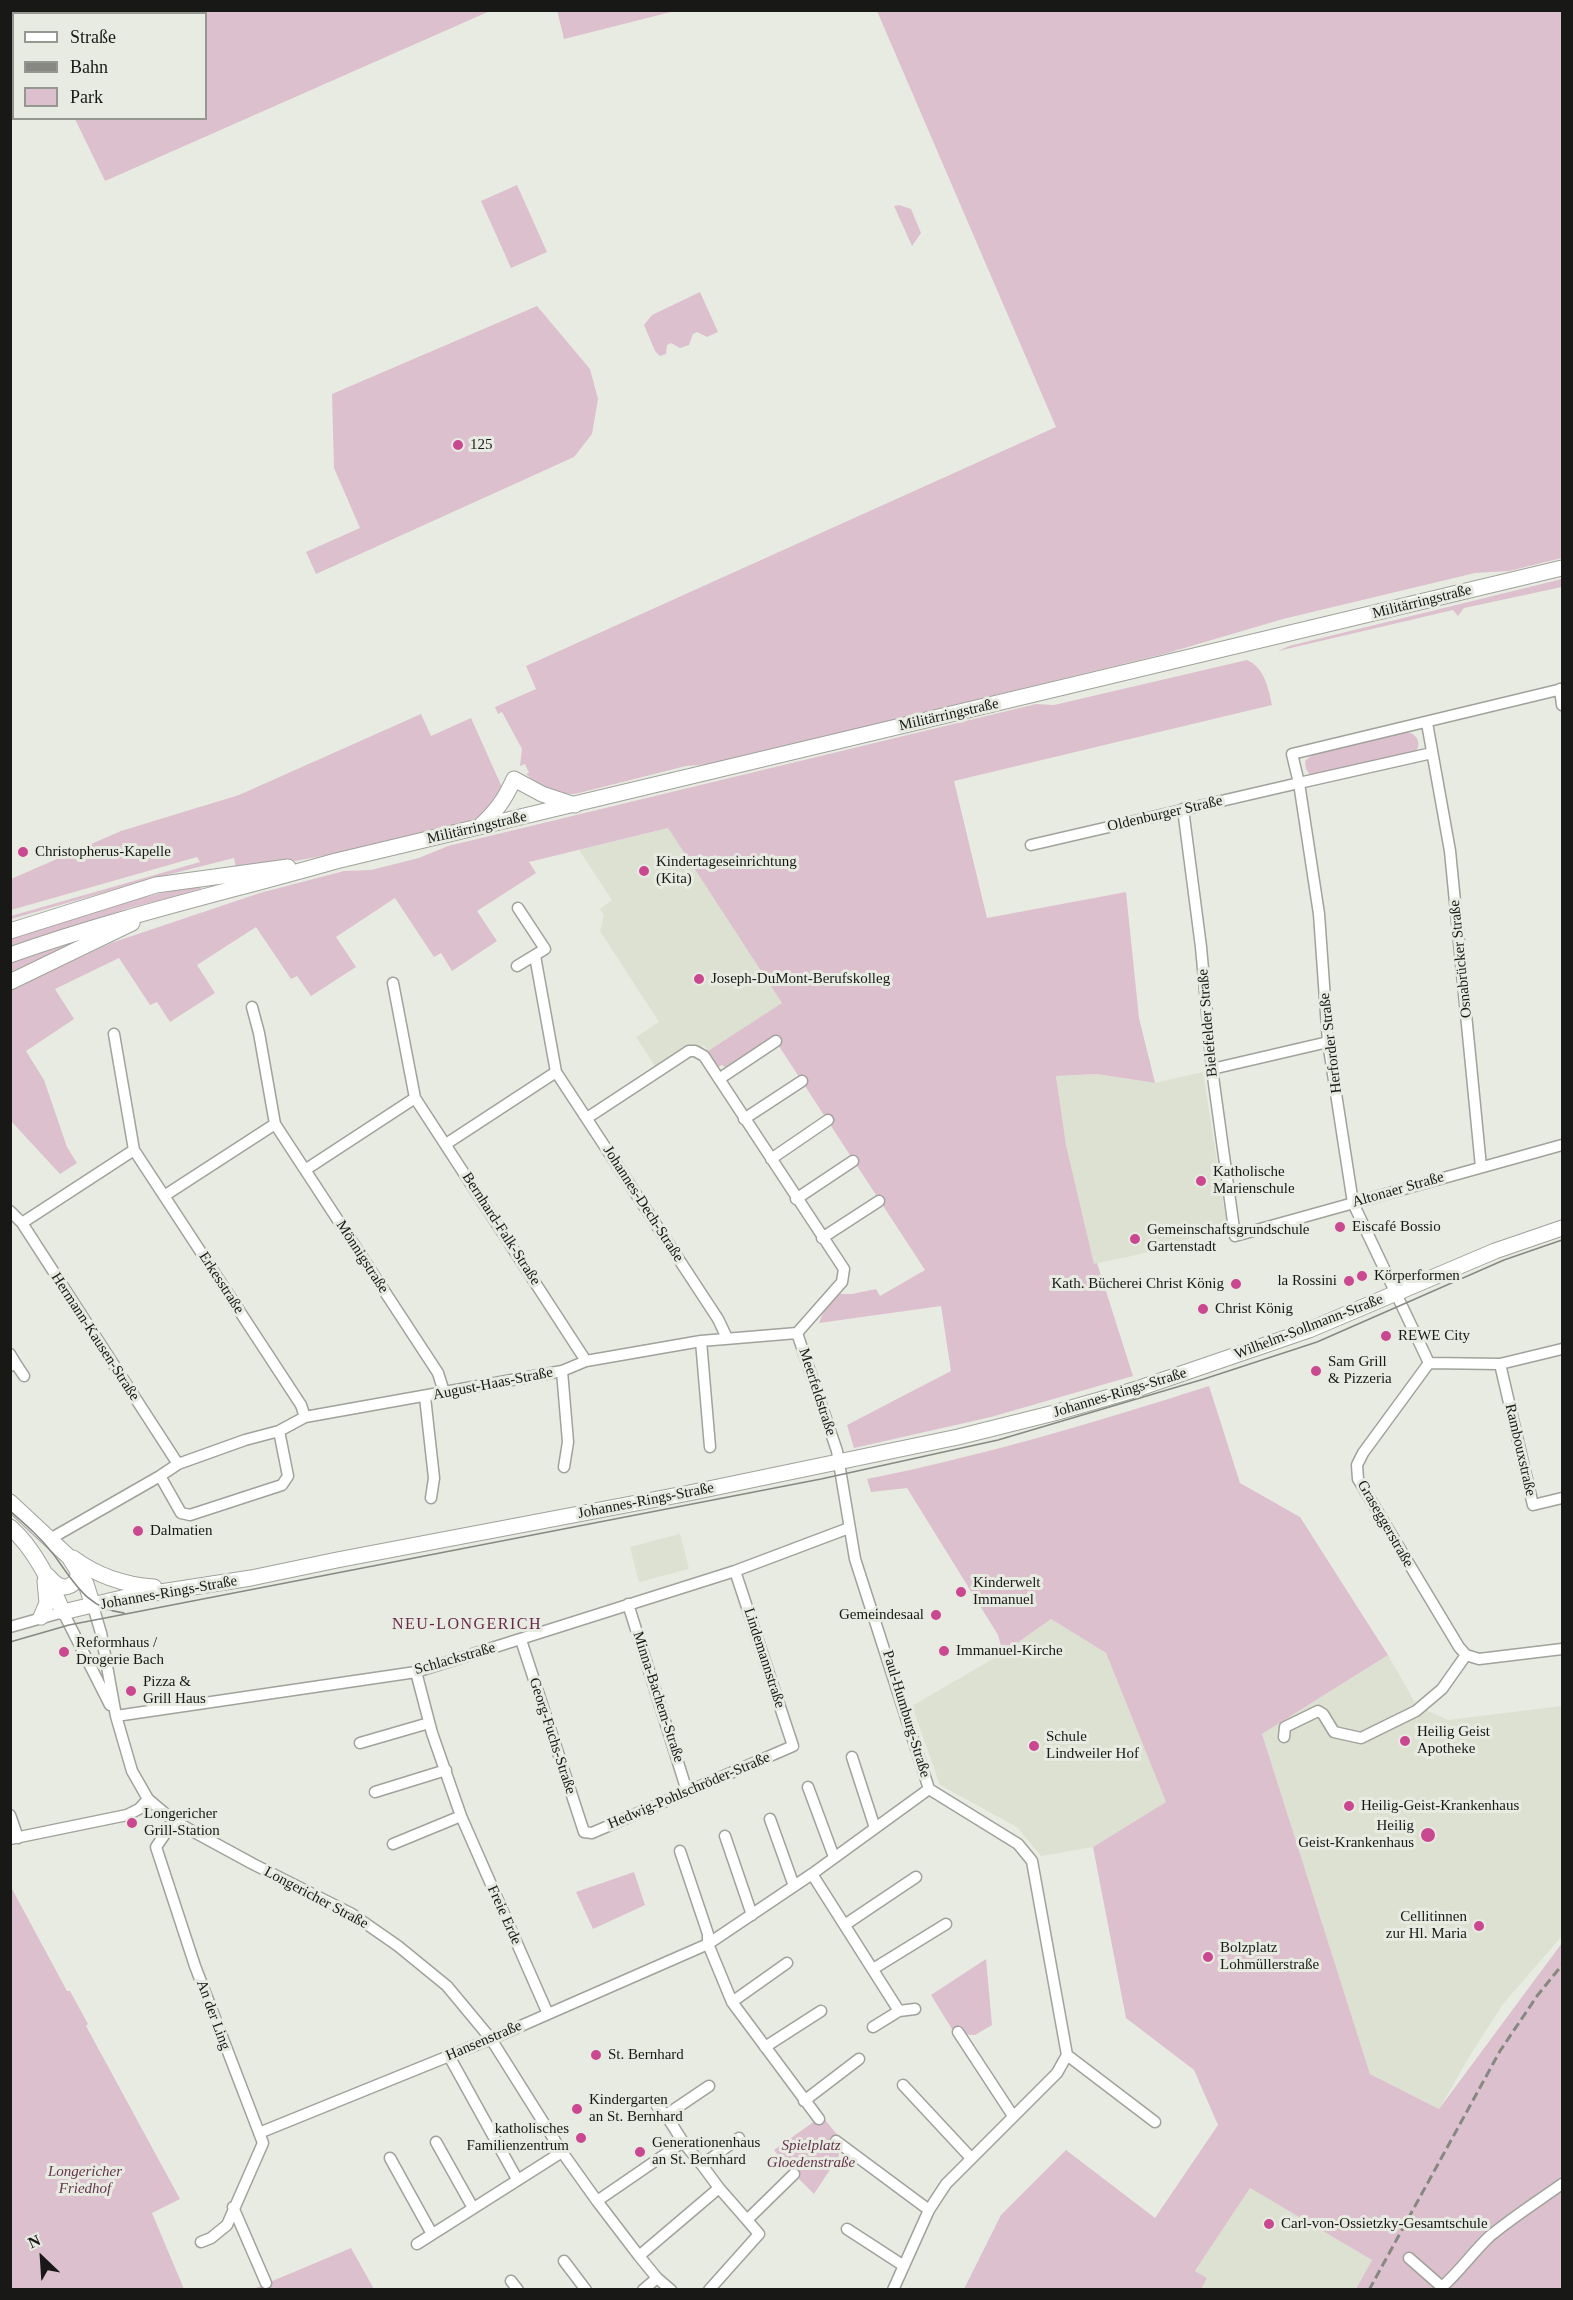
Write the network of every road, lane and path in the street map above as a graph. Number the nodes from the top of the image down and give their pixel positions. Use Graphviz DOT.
graph roads {
  1 [pos="1563,568"];
  2 [pos="1561,689"];
  3 [pos="1563,705"];
  4 [pos="1427,723"];
  5 [pos="1432,753"];
  6 [pos="1299,783"];
  7 [pos="575,805"];
  8 [pos="1183,809"];
  9 [pos="478,828"];
  10 [pos="1031,846"];
  11 [pos="336,861"];
  12 [pos="212,876"];
  13 [pos="216,895"];
  14 [pos="518,908"];
  15 [pos="154,911"];
  16 [pos="10,931"];
  17 [pos="10,955"];
  18 [pos="535,956"];
  19 [pos="517,966"];
  20 [pos="10,982"];
  21 [pos="393,983"];
  22 [pos="252,1007"];
  23 [pos="114,1034"];
  24 [pos="776,1041"];
  25 [pos="1329,1042"];
  26 [pos="1212,1069"];
  27 [pos="556,1072"];
  28 [pos="718,1079"];
  29 [pos="801,1081"];
  30 [pos="415,1098"];
  31 [pos="587,1118"];
  32 [pos="744,1119"];
  33 [pos="828,1120"];
  34 [pos="275,1124"];
  35 [pos="446,1144"];
  36 [pos="1563,1145"];
  37 [pos="134,1150"];
  38 [pos="771,1159"];
  39 [pos="853,1161"];
  40 [pos="1481,1167"];
  41 [pos="305,1170"];
  42 [pos="164,1196"];
  43 [pos="796,1198"];
  44 [pos="879,1201"];
  45 [pos="1353,1203"];
  46 [pos="10,1211"];
  47 [pos="22,1223"];
  48 [pos="1563,1228"];
  49 [pos="1234,1236"];
  50 [pos="822,1239"];
  51 [pos="1396,1293"];
  52 [pos="797,1333"];
  53 [pos="727,1338"];
  54 [pos="701,1341"];
  55 [pos="1563,1349"];
  56 [pos="1222,1360"];
  57 [pos="12,1361"];
  58 [pos="586,1361"];
  59 [pos="1429,1363"];
  60 [pos="1500,1364"];
  61 [pos="562,1371"];
  62 [pos="24,1376"];
  63 [pos="444,1392"];
  64 [pos="425,1397"];
  65 [pos="305,1417"];
  66 [pos="279,1431"];
  67 [pos="710,1447"];
  68 [pos="839,1462"];
  69 [pos="178,1464"];
  70 [pos="564,1467"];
  71 [pos="160,1476"];
  72 [pos="431,1498"];
  73 [pos="1563,1498"];
  74 [pos="10,1502"];
  75 [pos="10,1527"];
  76 [pos="849,1528"];
  77 [pos="50,1539"];
  78 [pos="65,1552"];
  79 [pos="79,1569"];
  80 [pos="43,1571"];
  81 [pos="735,1571"];
  82 [pos="180,1588"];
  83 [pos="628,1604"];
  84 [pos="93,1606"];
  85 [pos="63,1612"];
  86 [pos="41,1617"];
  87 [pos="10,1627"];
  88 [pos="521,1640"];
  89 [pos="1563,1649"];
  90 [pos="1466,1655"];
  91 [pos="416,1672"];
  92 [pos="116,1716"];
  93 [pos="429,1723"];
  94 [pos="1284,1737"];
  95 [pos="360,1743"];
  96 [pos="793,1746"];
  97 [pos="852,1757"];
  98 [pos="446,1770"];
  99 [pos="808,1787"];
  100 [pos="928,1788"];
  101 [pos="687,1791"];
  102 [pos="375,1792"];
  103 [pos="148,1799"];
  104 [pos="10,1815"];
  105 [pos="461,1816"];
  106 [pos="770,1819"];
  107 [pos="174,1821"];
  108 [pos="875,1828"];
  109 [pos="584,1832"];
  110 [pos="725,1836"];
  111 [pos="14,1839"];
  112 [pos="393,1844"];
  113 [pos="680,1851"];
  114 [pos="834,1857"];
  115 [pos="812,1874"];
  116 [pos="916,1877"];
  117 [pos="794,1886"];
  118 [pos="752,1915"];
  119 [pos="846,1924"];
  120 [pos="946,1924"];
  121 [pos="708,1944"];
  122 [pos="788,1963"];
  123 [pos="873,1969"];
  124 [pos="732,2002"];
  125 [pos="915,2009"];
  126 [pos="821,2011"];
  127 [pos="899,2011"];
  128 [pos="548,2014"];
  129 [pos="873,2027"];
  130 [pos="958,2032"];
  131 [pos="491,2039"];
  132 [pos="765,2048"];
  133 [pos="1067,2055"];
  134 [pos="449,2056"];
  135 [pos="859,2059"];
  136 [pos="903,2085"];
  137 [pos="710,2086"];
  138 [pos="804,2101"];
  139 [pos="657,2106"];
  140 [pos="666,2115"];
  141 [pos="1013,2116"];
  142 [pos="819,2119"];
  143 [pos="1155,2122"];
  144 [pos="259,2133"];
  145 [pos="739,2138"];
  146 [pos="836,2141"];
  147 [pos="436,2142"];
  148 [pos="683,2142"];
  149 [pos="562,2152"];
  150 [pos="390,2158"];
  151 [pos="971,2158"];
  152 [pos="702,2165"];
  153 [pos="794,2174"];
  154 [pos="517,2179"];
  155 [pos="1563,2184"];
  156 [pos="719,2188"];
  157 [pos="597,2201"];
  158 [pos="233,2207"];
  159 [pos="473,2208"];
  160 [pos="929,2210"];
  161 [pos="747,2220"];
  162 [pos="847,2229"];
  163 [pos="432,2234"];
  164 [pos="201,2242"];
  165 [pos="417,2244"];
  166 [pos="639,2256"];
  167 [pos="1409,2258"];
  168 [pos="564,2261"];
  169 [pos="904,2266"];
  170 [pos="657,2278"];
  171 [pos="266,2283"];
  172 [pos="1443,2288"];
  173 [pos="586,2289"];
  174 [pos="643,2289"];
  175 [pos="671,2289"];
  176 [pos="709,2289"];
  177 [pos="893,2289"];
  1 -- 7 [label="main road, Militärringstraße"];
  2 -- 3 [label="street"];
  2 -- 4 [label="street"];
  4 -- 5 [label="street"];
  4 -- 6 [label="street"];
  5 -- 6 [label="street, Oldenburger Straße"];
  5 -- 40 [label="street, Osnabrücker Straße"];
  6 -- 8 [label="street, Oldenburger Straße"];
  6 -- 25 [label="street, Herforder Straße"];
  7 -- 9 [label="main road, Militärringstraße"];
  7 -- 9 [label="main road"];
  8 -- 10 [label="street, Oldenburger Straße"];
  8 -- 26 [label="street, Bielefelder Straße"];
  9 -- 11 [label="main road, Militärringstraße"];
  11 -- 12 [label="main road, Militärringstraße"];
  11 -- 13 [label="main road, Militärringstraße"];
  12 -- 13 [label="main road"];
  12 -- 16 [label="main road, Militärringstraße"];
  13 -- 15 [label="main road, Militärringstraße"];
  14 -- 18 [label="street, Johannes-Dech-Straße"];
  15 -- 17 [label="main road, Militärringstraße"];
  15 -- 20 [label="main road"];
  18 -- 19 [label="street"];
  18 -- 27 [label="street, Johannes-Dech-Straße"];
  21 -- 30 [label="street, Bernhard-Falk-Straße"];
  22 -- 34 [label="street, Mönnigstraße"];
  23 -- 37 [label="street, Erkesstraße"];
  24 -- 28 [label="street"];
  25 -- 26 [label="street"];
  25 -- 45 [label="street, Herforder Straße"];
  26 -- 49 [label="street, Bielefelder Straße"];
  27 -- 31 [label="street, Johannes-Dech-Straße"];
  27 -- 35 [label="street"];
  28 -- 31 [label="street, Meerfeldstraße"];
  28 -- 32 [label="street, Meerfeldstraße"];
  29 -- 32 [label="street"];
  30 -- 35 [label="street, Bernhard-Falk-Straße"];
  30 -- 41 [label="street"];
  31 -- 53 [label="street, Johannes-Dech-Straße"];
  32 -- 38 [label="street, Meerfeldstraße"];
  33 -- 38 [label="street"];
  34 -- 41 [label="street, Mönnigstraße"];
  34 -- 42 [label="street"];
  35 -- 58 [label="street, Bernhard-Falk-Straße"];
  36 -- 40 [label="street, Altonaer Straße"];
  37 -- 42 [label="street, Erkesstraße"];
  37 -- 47 [label="street"];
  38 -- 43 [label="street, Meerfeldstraße"];
  39 -- 43 [label="street"];
  40 -- 45 [label="street, Altonaer Straße"];
  41 -- 63 [label="street, Mönnigstraße"];
  42 -- 65 [label="street, Erkesstraße"];
  43 -- 50 [label="street, Meerfeldstraße"];
  44 -- 50 [label="street"];
  45 -- 49 [label="street, Altonaer Straße"];
  45 -- 51 [label="street, Herforder Straße"];
  46 -- 47 [label="street, Hermann-Kausen-Straße"];
  47 -- 69 [label="street, Hermann-Kausen-Straße"];
  48 -- 51 [label="main road, Wilhelm-Sollmann-Straße"];
  50 -- 52 [label="street, Meerfeldstraße"];
  51 -- 56 [label="main road, Wilhelm-Sollmann-Straße"];
  51 -- 59 [label="street"];
  52 -- 53 [label="street, August-Haas-Straße"];
  52 -- 68 [label="street, Meerfeldstraße"];
  53 -- 54 [label="street, August-Haas-Straße"];
  54 -- 58 [label="street, August-Haas-Straße"];
  54 -- 67 [label="street"];
  55 -- 60 [label="street"];
  56 -- 68 [label="main road, Johannes-Rings-Straße"];
  57 -- 62 [label="street"];
  58 -- 61 [label="street, August-Haas-Straße"];
  59 -- 60 [label="street"];
  59 -- 90 [label="street, Graseggerstraße"];
  60 -- 73 [label="street, Rambouxstraße"];
  61 -- 63 [label="street, August-Haas-Straße"];
  61 -- 70 [label="street, August-Haas-Straße"];
  63 -- 64 [label="street, August-Haas-Straße"];
  64 -- 65 [label="street, August-Haas-Straße"];
  64 -- 72 [label="street, August-Haas-Straße"];
  65 -- 66 [label="street, August-Haas-Straße"];
  66 -- 69 [label="street, August-Haas-Straße"];
  66 -- 71 [label="street"];
  68 -- 76 [label="street, Paul-Humburg-Straße"];
  68 -- 82 [label="main road, Johannes-Rings-Straße"];
  69 -- 71 [label="street, August-Haas-Straße"];
  71 -- 77 [label="street, August-Haas-Straße"];
  74 -- 77 [label="main road, Longericher Straße"];
  75 -- 80 [label="main road, Longericher Straße"];
  76 -- 81 [label="street, Schlackstraße"];
  76 -- 100 [label="street, Paul-Humburg-Straße"];
  77 -- 78 [label="main road, Longericher Straße"];
  78 -- 79 [label="main road, Longericher Straße"];
  78 -- 82 [label="main road"];
  79 -- 80 [label="main road"];
  79 -- 84 [label="main road, Longericher Straße"];
  80 -- 85 [label="main road, Longericher Straße"];
  80 -- 86 [label="main road"];
  81 -- 83 [label="street, Schlackstraße"];
  81 -- 96 [label="street, Lindemannstraße"];
  82 -- 84 [label="main road, Johannes-Rings-Straße"];
  83 -- 88 [label="street, Schlackstraße"];
  83 -- 101 [label="street, Minna-Bachem-Straße"];
  84 -- 85 [label="main road, Johannes-Rings-Straße"];
  84 -- 92 [label="street, Longericher Straße"];
  85 -- 86 [label="street"];
  85 -- 92 [label="street, Longericher Straße"];
  86 -- 87 [label="street"];
  88 -- 91 [label="street, Schlackstraße"];
  88 -- 109 [label="street, Georg-Fuchs-Straße"];
  89 -- 90 [label="street"];
  90 -- 94 [label="street"];
  91 -- 92 [label="street, Schlackstraße"];
  91 -- 93 [label="street, Freie Erde"];
  92 -- 103 [label="street, Longericher Straße"];
  93 -- 95 [label="street"];
  93 -- 98 [label="street, Freie Erde"];
  96 -- 101 [label="street, Hedwig-Pohlschröder-Straße"];
  97 -- 108 [label="street"];
  98 -- 102 [label="street"];
  98 -- 105 [label="street, Freie Erde"];
  99 -- 114 [label="street"];
  100 -- 108 [label="street, Hansenstraße"];
  100 -- 133 [label="street, Paul-Humburg-Straße"];
  101 -- 109 [label="street, Hedwig-Pohlschröder-Straße"];
  103 -- 107 [label="street, Longericher Straße"];
  103 -- 111 [label="street"];
  104 -- 111 [label="street"];
  105 -- 112 [label="street"];
  105 -- 128 [label="street, Freie Erde"];
  106 -- 117 [label="street"];
  107 -- 131 [label="street, Longericher Straße"];
  107 -- 144 [label="street, An der Ling"];
  108 -- 114 [label="street, Hansenstraße"];
  110 -- 118 [label="street"];
  113 -- 121 [label="street"];
  114 -- 115 [label="street, Hansenstraße"];
  115 -- 117 [label="street, Hansenstraße"];
  115 -- 119 [label="street"];
  116 -- 119 [label="street"];
  117 -- 118 [label="street, Hansenstraße"];
  118 -- 121 [label="street, Hansenstraße"];
  119 -- 123 [label="street"];
  120 -- 123 [label="street"];
  121 -- 124 [label="street"];
  121 -- 128 [label="street, Hansenstraße"];
  122 -- 124 [label="street"];
  123 -- 127 [label="street"];
  124 -- 132 [label="street"];
  125 -- 127 [label="street"];
  126 -- 132 [label="street"];
  127 -- 129 [label="street"];
  128 -- 131 [label="street, Hansenstraße"];
  130 -- 141 [label="street"];
  131 -- 134 [label="street, Hansenstraße"];
  131 -- 149 [label="street, Longericher Straße"];
  132 -- 138 [label="street"];
  133 -- 141 [label="street"];
  133 -- 143 [label="street"];
  134 -- 144 [label="street, Hansenstraße"];
  134 -- 154 [label="street"];
  135 -- 138 [label="street"];
  136 -- 151 [label="street"];
  137 -- 140 [label="street"];
  138 -- 142 [label="street"];
  139 -- 140 [label="street"];
  140 -- 148 [label="street"];
  141 -- 151 [label="street"];
  144 -- 158 [label="street, An der Ling"];
  145 -- 152 [label="street"];
  146 -- 160 [label="street"];
  147 -- 159 [label="street"];
  148 -- 152 [label="street"];
  148 -- 157 [label="street"];
  149 -- 154 [label="street"];
  149 -- 157 [label="street, Longericher Straße"];
  150 -- 163 [label="street"];
  151 -- 160 [label="street"];
  152 -- 156 [label="street"];
  153 -- 161 [label="street"];
  154 -- 159 [label="street"];
  155 -- 172 [label="street"];
  156 -- 161 [label="street"];
  156 -- 166 [label="street"];
  157 -- 166 [label="street, Longericher Straße"];
  158 -- 164 [label="street, An der Ling"];
  158 -- 171 [label="street"];
  159 -- 163 [label="street"];
  160 -- 169 [label="street"];
  161 -- 176 [label="street"];
  162 -- 169 [label="street"];
  163 -- 165 [label="street"];
  166 -- 170 [label="street, Longericher Straße"];
  167 -- 172 [label="street"];
  168 -- 173 [label="street"];
  169 -- 177 [label="street"];
  170 -- 174 [label="street"];
  170 -- 175 [label="street, Longericher Straße"];
}
